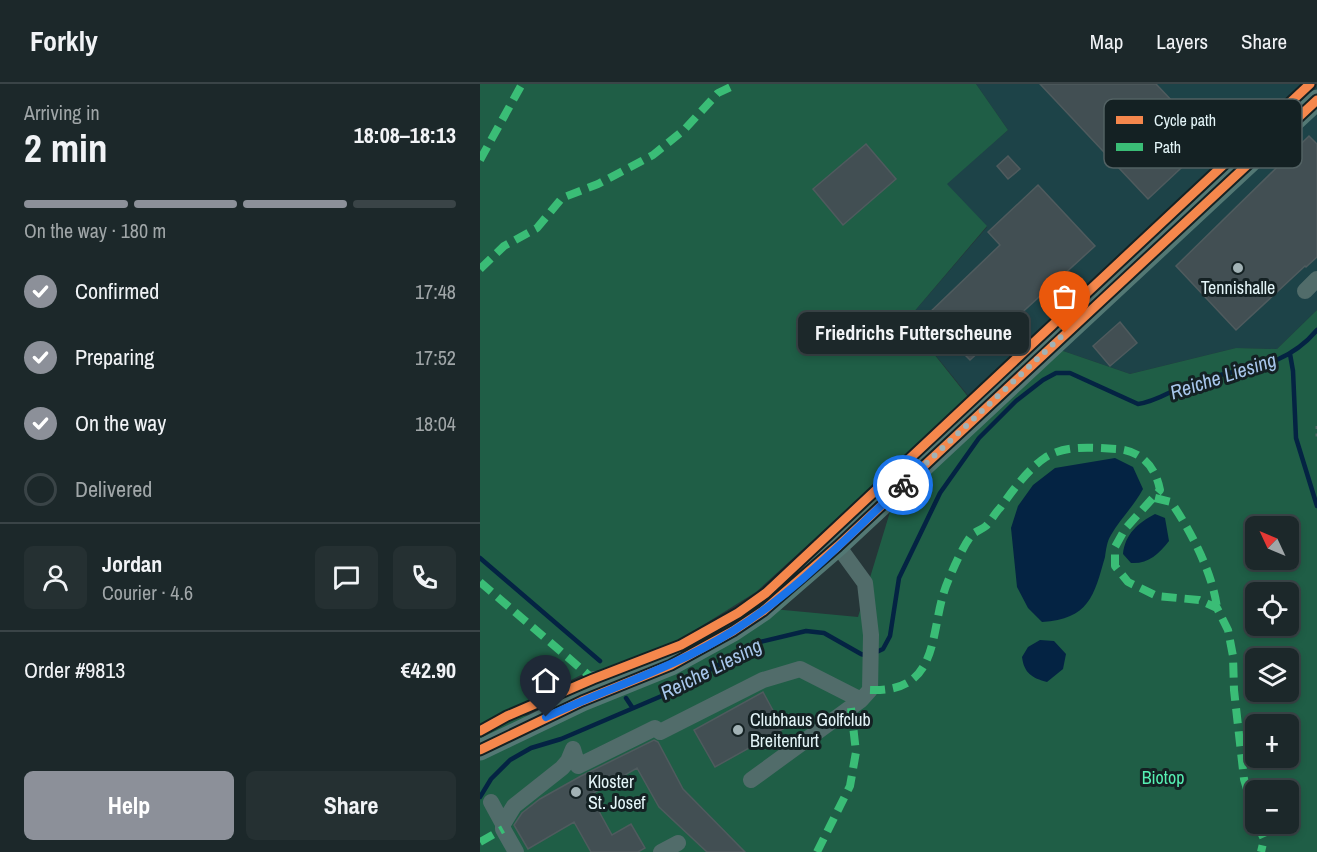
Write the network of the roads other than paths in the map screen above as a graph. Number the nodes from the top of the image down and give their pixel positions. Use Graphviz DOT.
graph roads {
  1 [pos="1314,105"];
  2 [pos="1302,116"];
  3 [pos="1246,168"];
  4 [pos="1317,279"];
  5 [pos="1305,291"];
  6 [pos="838,546"];
  7 [pos="861,700"];
  8 [pos="480,750"];
  9 [pos="751,780"];
  10 [pos="491,802"];
  11 [pos="503,824"];
  12 [pos="678,843"];
  13 [pos="516,852"];
  14 [pos="661,852"];
  1 -- 2 [label="main road"];
  3 -- 6 [label="main road"];
  4 -- 5 [label="lane"];
  6 -- 7 [label="lane"];
  6 -- 8 [label="main road"];
  7 -- 9 [label="lane"];
  7 -- 11 [label="lane"];
  10 -- 11 [label="lane"];
  11 -- 13 [label="lane"];
  12 -- 14 [label="lane"];
}
